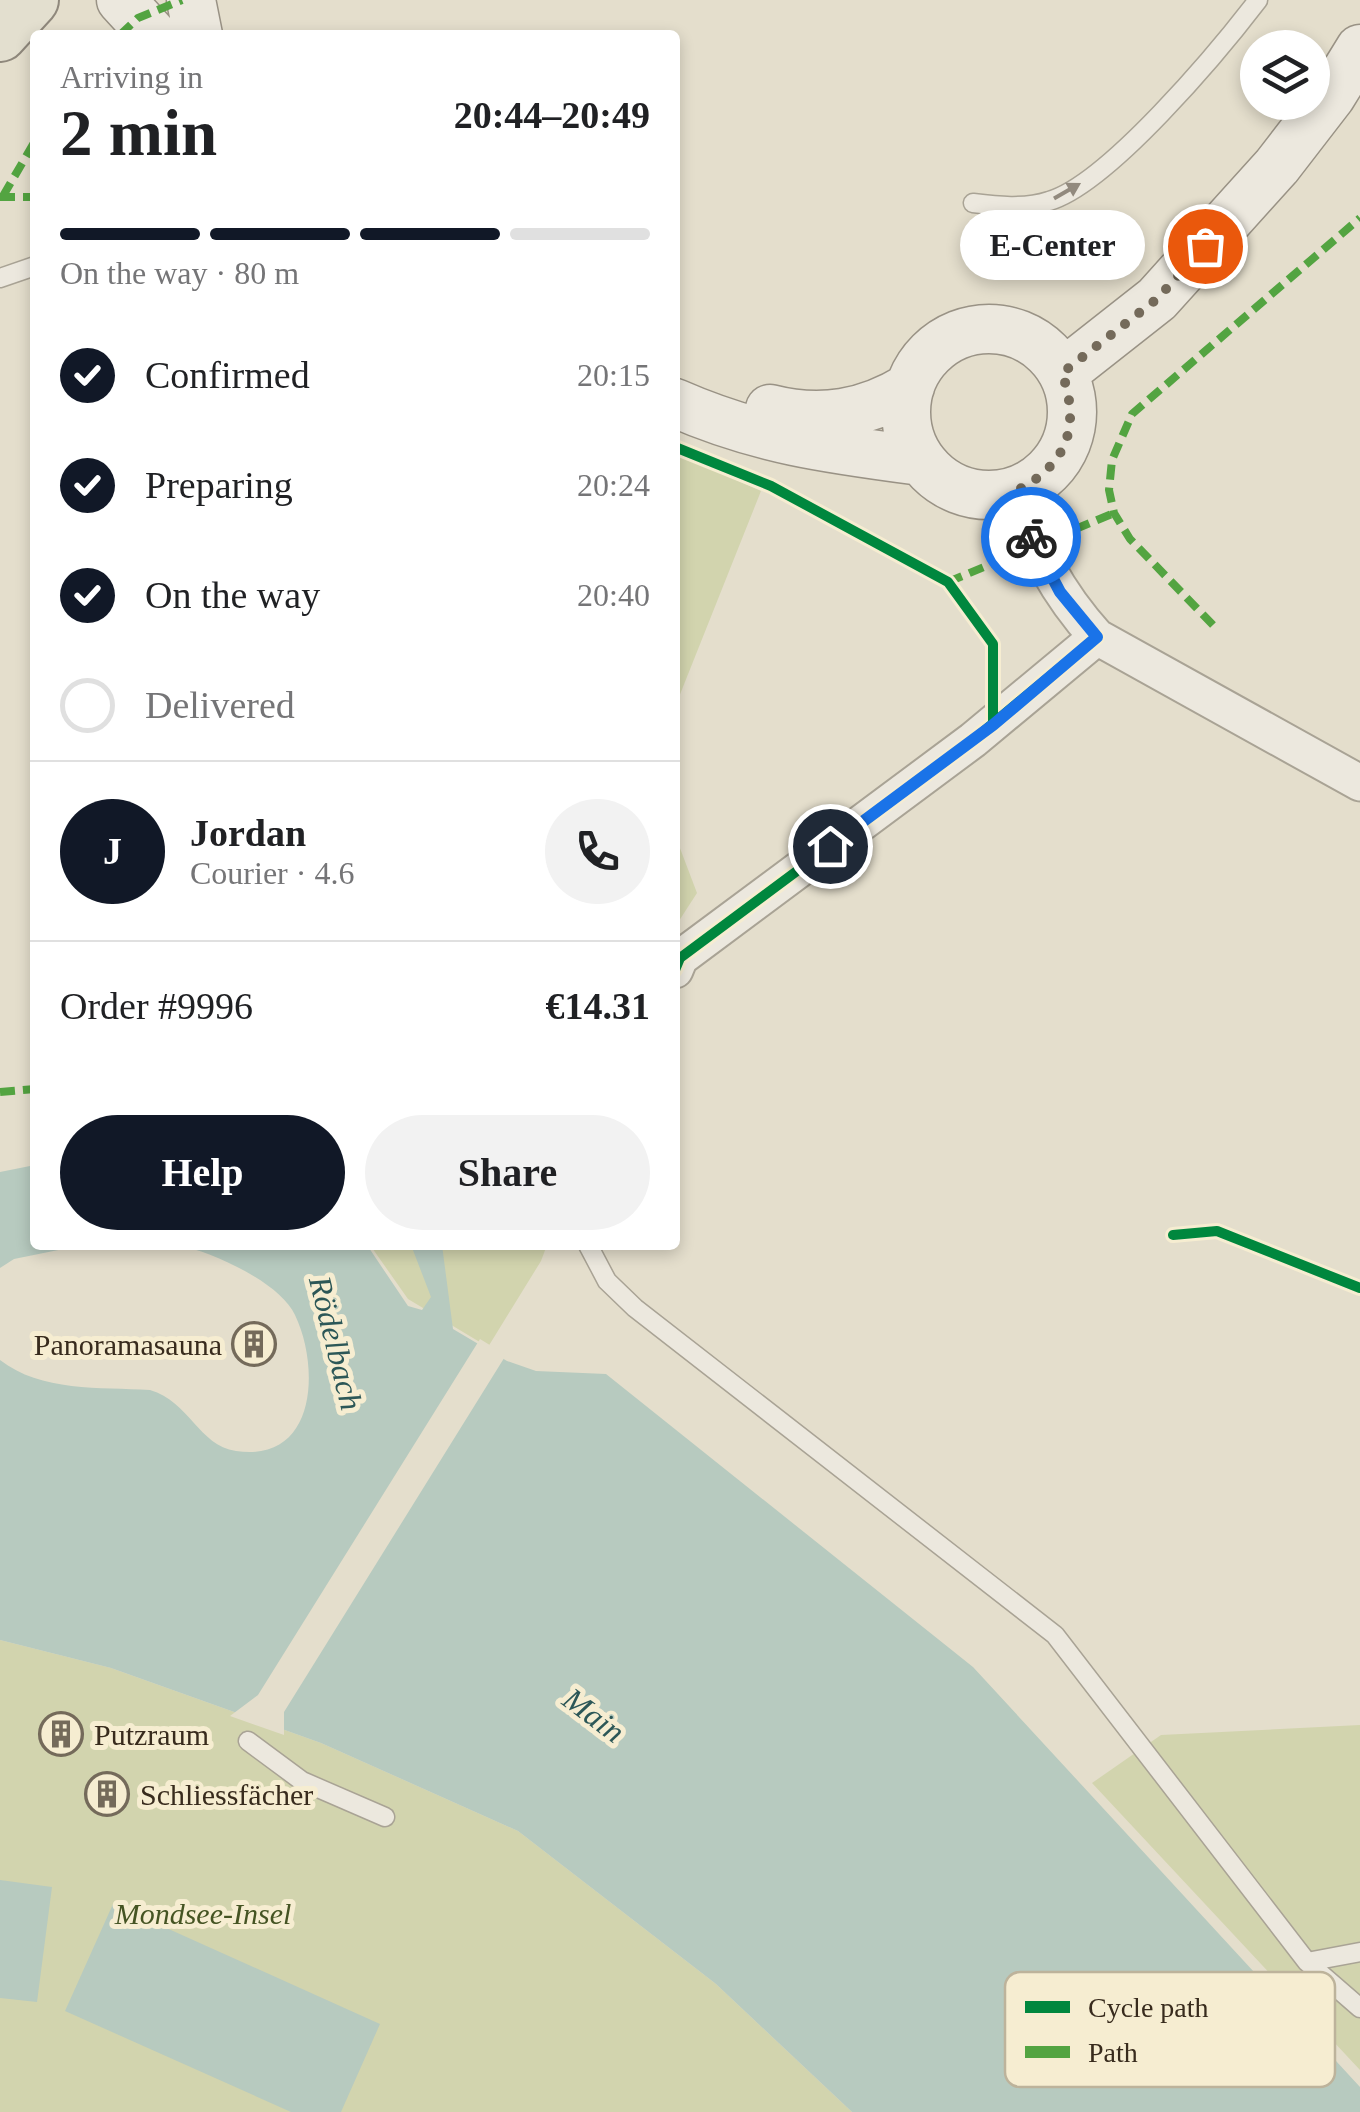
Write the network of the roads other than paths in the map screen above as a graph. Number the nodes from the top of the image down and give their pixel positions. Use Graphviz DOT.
graph roads {
  1 [pos="121,0"];
  2 [pos="191,0"];
  3 [pos="1258,0"];
  4 [pos="148,30"];
  5 [pos="197,30"];
  6 [pos="1360,49"];
  7 [pos="973,204"];
  8 [pos="30,268"];
  9 [pos="0,278"];
  10 [pos="1062,373"];
  11 [pos="680,377"];
  12 [pos="910,387"];
  13 [pos="680,405"];
  14 [pos="921,460"];
  15 [pos="1016,491"];
  16 [pos="1097,637"];
  17 [pos="1360,783"];
  18 [pos="680,958"];
  19 [pos="591,1250"];
  20 [pos="248,1741"];
  21 [pos="386,1817"];
  22 [pos="1360,1952"];
  23 [pos="1307,1962"];
  24 [pos="1319,1972"];
  25 [pos="1335,1986"];
  26 [pos="1360,2008"];
  1 -- 4 [label="main road"];
  2 -- 5 [label="main road"];
  7 -- 3 [label="lane, one-way"];
  6 -- 10 [label="main road"];
  8 -- 9 [label="lane"];
  10 -- 12 [label="main road"];
  10 -- 15 [label="main road"];
  11 -- 12 [label="main road"];
  12 -- 14 [label="main road"];
  13 -- 14 [label="main road"];
  14 -- 15 [label="main road"];
  15 -- 16 [label="street"];
  16 -- 17 [label="street"];
  16 -- 18 [label="street"];
  19 -- 23 [label="lane"];
  20 -- 21 [label="lane"];
  22 -- 23 [label="lane"];
  23 -- 24 [label="lane"];
  25 -- 26 [label="lane"];
}
